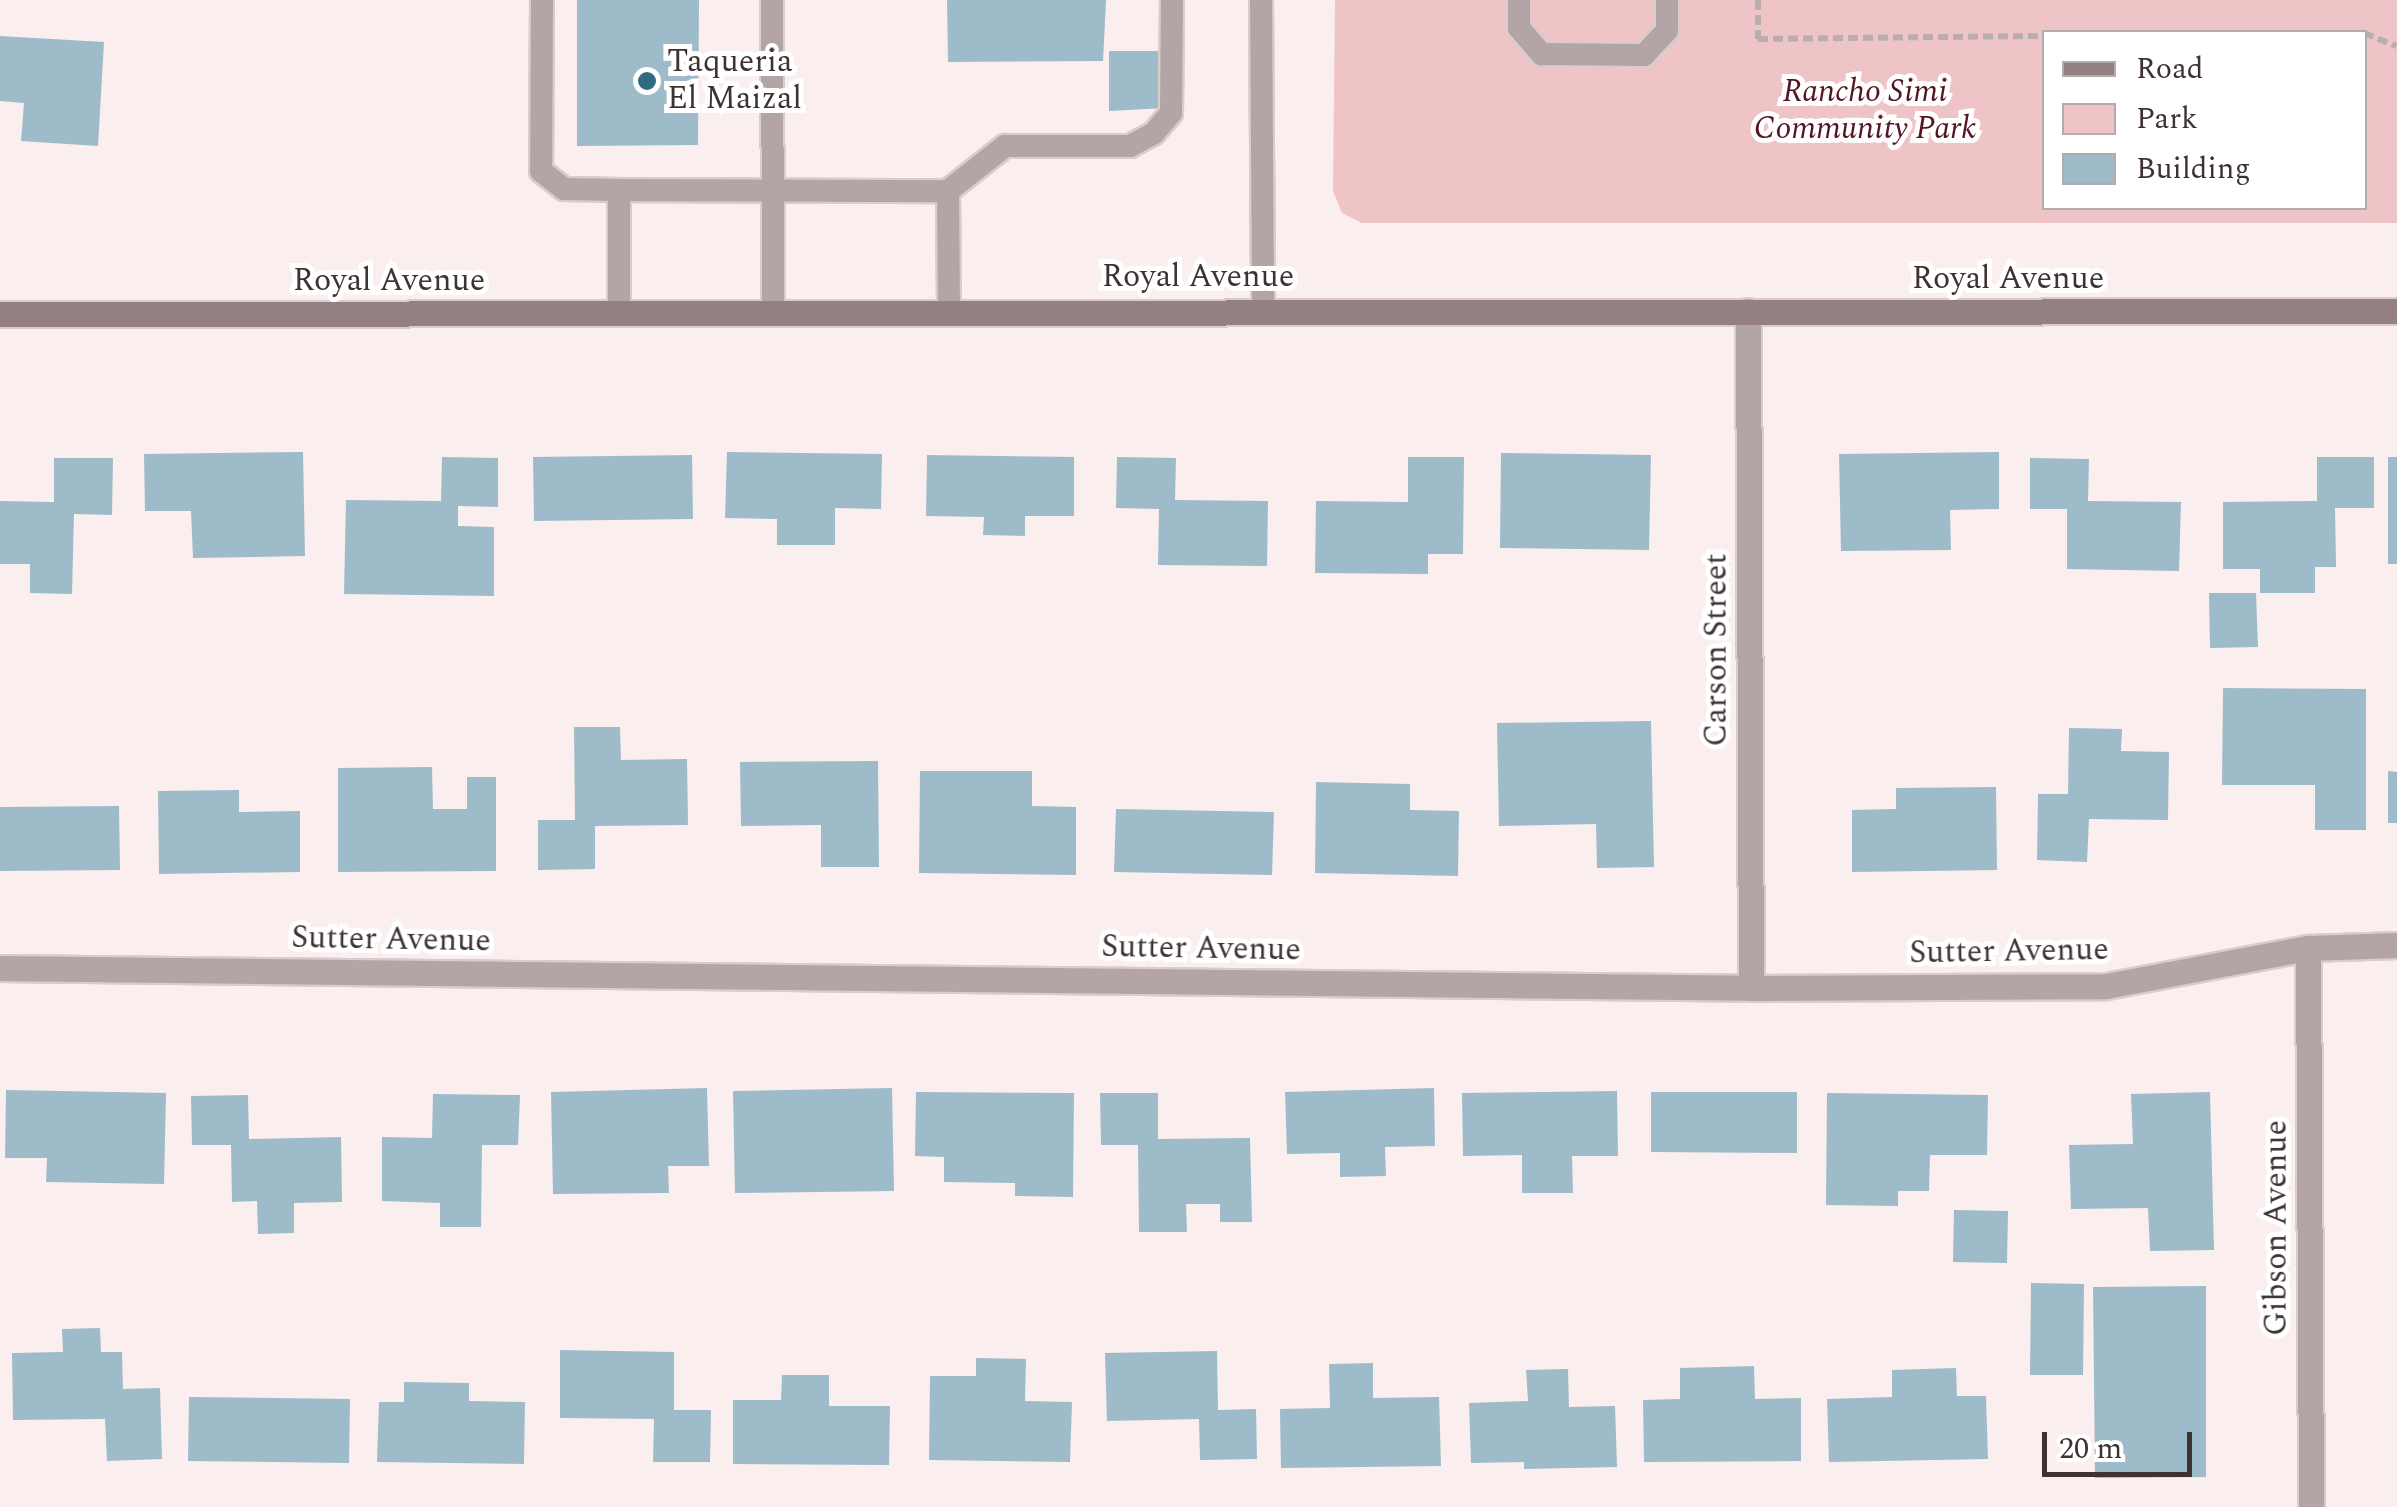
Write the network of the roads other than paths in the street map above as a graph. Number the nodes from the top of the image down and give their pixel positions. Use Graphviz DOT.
graph roads {
  1 [pos="542,0"];
  2 [pos="772,0"];
  3 [pos="1172,0"];
  4 [pos="1261,0"];
  5 [pos="1519,0"];
  6 [pos="1667,0"];
  7 [pos="619,190"];
  8 [pos="772,190"];
  9 [pos="948,191"];
  10 [pos="949,310"];
  11 [pos="1262,310"];
  12 [pos="772,311"];
  13 [pos="1748,311"];
  14 [pos="2397,311"];
  15 [pos="0,314"];
  16 [pos="619,314"];
  17 [pos="2397,945"];
  18 [pos="2308,948"];
  19 [pos="0,968"];
  20 [pos="1751,988"];
  21 [pos="2311,1507"];
  1 -- 7 [label="lane"];
  2 -- 8 [label="lane"];
  3 -- 9 [label="lane"];
  4 -- 11 [label="lane"];
  5 -- 6 [label="lane"];
  7 -- 8 [label="lane"];
  7 -- 16 [label="lane"];
  8 -- 9 [label="lane"];
  8 -- 12 [label="lane"];
  9 -- 10 [label="lane"];
  10 -- 11 [label="main road, Royal Avenue"];
  10 -- 12 [label="main road, Royal Avenue"];
  11 -- 13 [label="main road, Royal Avenue"];
  12 -- 16 [label="main road, Royal Avenue"];
  13 -- 14 [label="main road, Royal Avenue"];
  13 -- 20 [label="street, Carson Street"];
  15 -- 16 [label="main road, Royal Avenue"];
  17 -- 18 [label="street, Sutter Avenue"];
  18 -- 20 [label="street, Sutter Avenue"];
  18 -- 21 [label="street, Gibson Avenue"];
  19 -- 20 [label="street, Sutter Avenue"];
}
